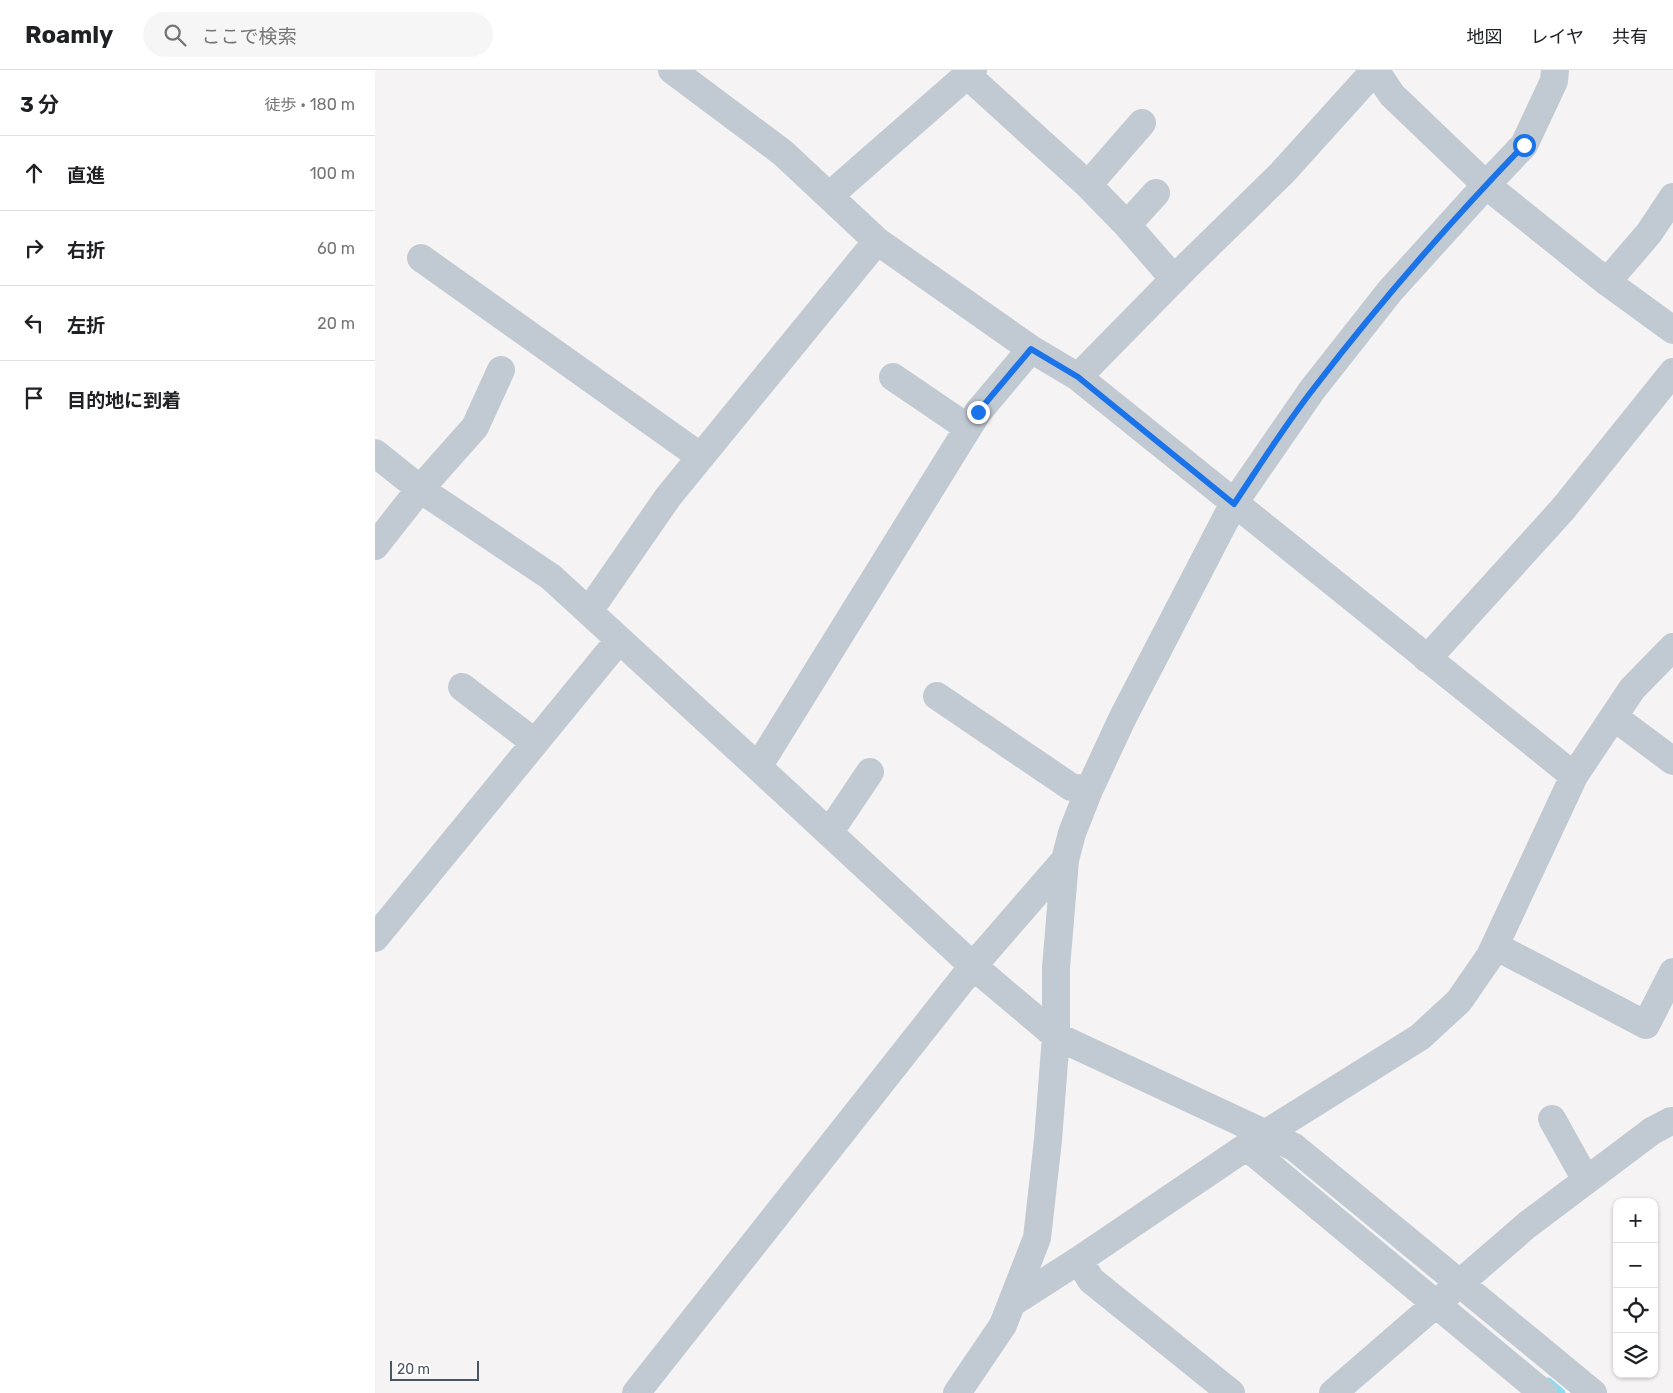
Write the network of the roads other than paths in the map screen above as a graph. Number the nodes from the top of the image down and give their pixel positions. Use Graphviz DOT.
graph roads {
  1 [pos="672,70"];
  2 [pos="1375,70"];
  3 [pos="1555,70"];
  4 [pos="970,72"];
  5 [pos="1142,123"];
  6 [pos="1486,185"];
  7 [pos="1088,186"];
  8 [pos="1156,192"];
  9 [pos="829,196"];
  10 [pos="1673,197"];
  11 [pos="1127,225"];
  12 [pos="877,241"];
  13 [pos="421,258"];
  14 [pos="1174,279"];
  15 [pos="1607,282"];
  16 [pos="1673,330"];
  17 [pos="1031,349"];
  18 [pos="501,370"];
  19 [pos="1673,372"];
  20 [pos="1078,377"];
  21 [pos="893,378"];
  22 [pos="968,428"];
  23 [pos="375,453"];
  24 [pos="701,456"];
  25 [pos="420,489"];
  26 [pos="1234,504"];
  27 [pos="375,546"];
  28 [pos="589,611"];
  29 [pos="619,640"];
  30 [pos="1673,647"];
  31 [pos="1427,659"];
  32 [pos="462,687"];
  33 [pos="937,696"];
  34 [pos="1614,717"];
  35 [pos="535,742"];
  36 [pos="1673,761"];
  37 [pos="758,767"];
  38 [pos="870,772"];
  39 [pos="1574,776"];
  40 [pos="1089,790"];
  41 [pos="829,833"];
  42 [pos="1065,860"];
  43 [pos="375,938"];
  44 [pos="1495,946"];
  45 [pos="973,966"];
  46 [pos="1671,982"];
  47 [pos="1056,1036"];
  48 [pos="1552,1119"];
  49 [pos="1673,1122"];
  50 [pos="1256,1140"];
  51 [pos="1586,1180"];
  52 [pos="1079,1260"];
  53 [pos="1459,1282"];
  54 [pos="1012,1303"];
  55 [pos="1435,1304"];
  56 [pos="636,1393"];
  57 [pos="957,1393"];
  58 [pos="1231,1393"];
  59 [pos="1333,1393"];
  60 [pos="1543,1393"];
  61 [pos="1593,1393"];
  1 -- 9 [label="street"];
  2 -- 6 [label="street"];
  2 -- 14 [label="street"];
  3 -- 6 [label="street"];
  4 -- 7 [label="street"];
  4 -- 9 [label="street"];
  5 -- 7 [label="street"];
  6 -- 15 [label="street"];
  6 -- 26 [label="street"];
  7 -- 11 [label="street"];
  8 -- 11 [label="street"];
  9 -- 12 [label="street"];
  10 -- 15 [label="street"];
  11 -- 14 [label="street"];
  12 -- 17 [label="street"];
  12 -- 24 [label="street"];
  13 -- 24 [label="street"];
  14 -- 20 [label="street"];
  15 -- 16 [label="street"];
  17 -- 20 [label="street"];
  17 -- 22 [label="street"];
  18 -- 25 [label="street"];
  19 -- 31 [label="street"];
  20 -- 26 [label="street"];
  21 -- 22 [label="street"];
  22 -- 37 [label="street"];
  23 -- 25 [label="street"];
  24 -- 28 [label="street"];
  25 -- 27 [label="street"];
  25 -- 28 [label="street"];
  26 -- 31 [label="street"];
  26 -- 40 [label="street"];
  28 -- 29 [label="street"];
  29 -- 35 [label="street"];
  29 -- 37 [label="street"];
  30 -- 34 [label="street"];
  31 -- 39 [label="street"];
  32 -- 35 [label="street"];
  33 -- 40 [label="street"];
  34 -- 36 [label="street"];
  34 -- 39 [label="street"];
  35 -- 43 [label="street"];
  37 -- 41 [label="street"];
  38 -- 41 [label="street"];
  39 -- 44 [label="street"];
  40 -- 42 [label="street"];
  41 -- 45 [label="street"];
  42 -- 45 [label="street"];
  42 -- 47 [label="street"];
  44 -- 46 [label="street"];
  44 -- 50 [label="street"];
  45 -- 47 [label="street"];
  45 -- 56 [label="street"];
  47 -- 50 [label="street"];
  47 -- 54 [label="street"];
  48 -- 51 [label="street"];
  49 -- 51 [label="street"];
  50 -- 52 [label="street"];
  50 -- 53 [label="street"];
  50 -- 55 [label="street"];
  51 -- 53 [label="street"];
  52 -- 54 [label="street"];
  52 -- 58 [label="street"];
  53 -- 55 [label="street"];
  53 -- 61 [label="street"];
  54 -- 57 [label="street"];
  55 -- 59 [label="street"];
  55 -- 60 [label="street"];
}
